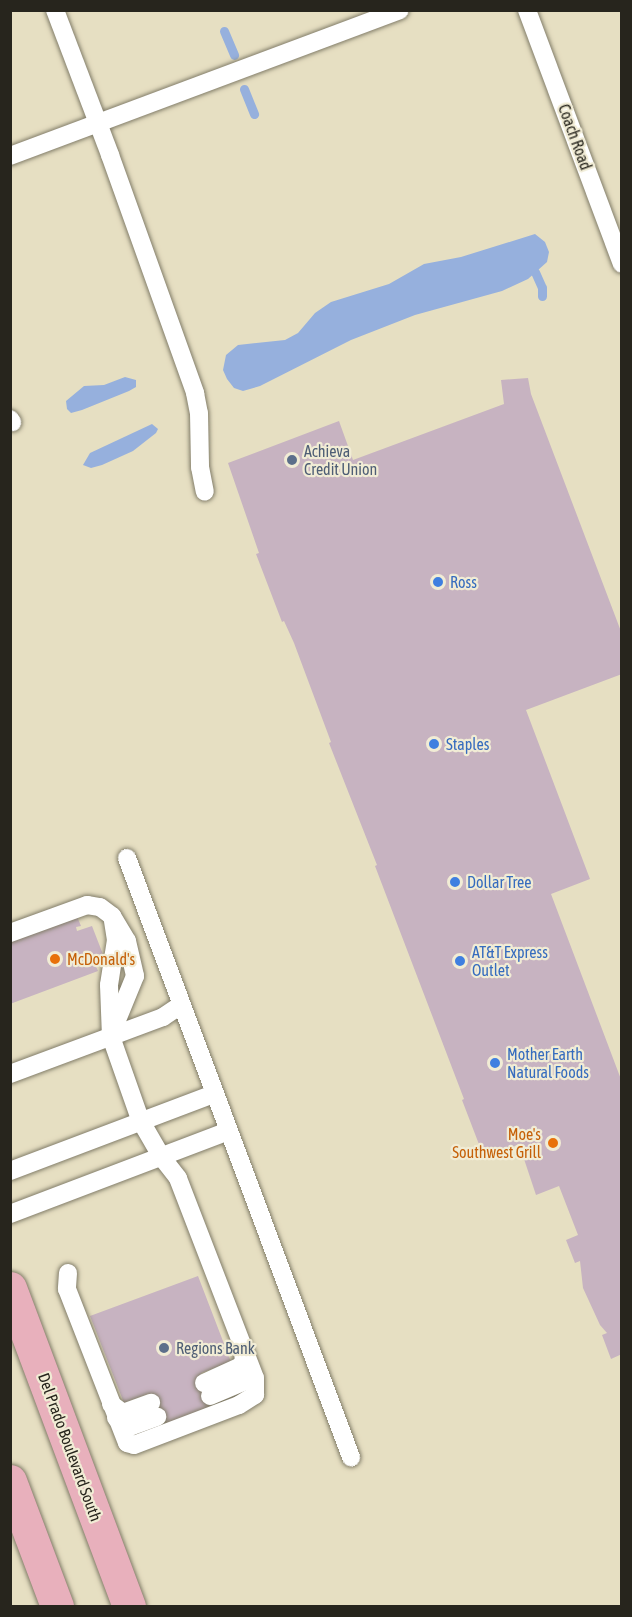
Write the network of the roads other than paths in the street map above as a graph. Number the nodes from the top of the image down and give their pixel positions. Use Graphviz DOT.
graph roads {
  1 [pos="55,10"];
  2 [pos="400,10"];
  3 [pos="527,10"];
  4 [pos="98,123"];
  5 [pos="10,156"];
  6 [pos="621,264"];
  7 [pos="206,492"];
  8 [pos="127,858"];
  9 [pos="10,933"];
  10 [pos="181,1005"];
  11 [pos="111,1037"];
  12 [pos="10,1074"];
  13 [pos="214,1094"];
  14 [pos="141,1122"];
  15 [pos="228,1131"];
  16 [pos="161,1156"];
  17 [pos="10,1171"];
  18 [pos="10,1214"];
  19 [pos="68,1273"];
  20 [pos="10,1288"];
  21 [pos="245,1353"];
  22 [pos="207,1389"];
  23 [pos="154,1410"];
  24 [pos="114,1411"];
  25 [pos="351,1457"];
  26 [pos="10,1481"];
  27 [pos="57,1606"];
  28 [pos="129,1606"];
  1 -- 4 [label="lane"];
  2 -- 4 [label="lane"];
  3 -- 6 [label="lane, Coach Road"];
  4 -- 5 [label="lane"];
  4 -- 7 [label="lane"];
  8 -- 10 [label="lane"];
  9 -- 11 [label="lane"];
  10 -- 11 [label="lane"];
  10 -- 13 [label="lane"];
  11 -- 12 [label="lane"];
  11 -- 14 [label="lane"];
  13 -- 14 [label="lane"];
  13 -- 15 [label="lane"];
  14 -- 16 [label="lane"];
  14 -- 17 [label="lane"];
  15 -- 16 [label="lane"];
  15 -- 25 [label="lane"];
  16 -- 18 [label="lane"];
  16 -- 21 [label="lane"];
  19 -- 24 [label="lane"];
  20 -- 28 [label="main road, Del Prado Boulevard South"];
  21 -- 22 [label="lane"];
  21 -- 24 [label="lane"];
  23 -- 24 [label="lane"];
  26 -- 27 [label="main road"];
}
